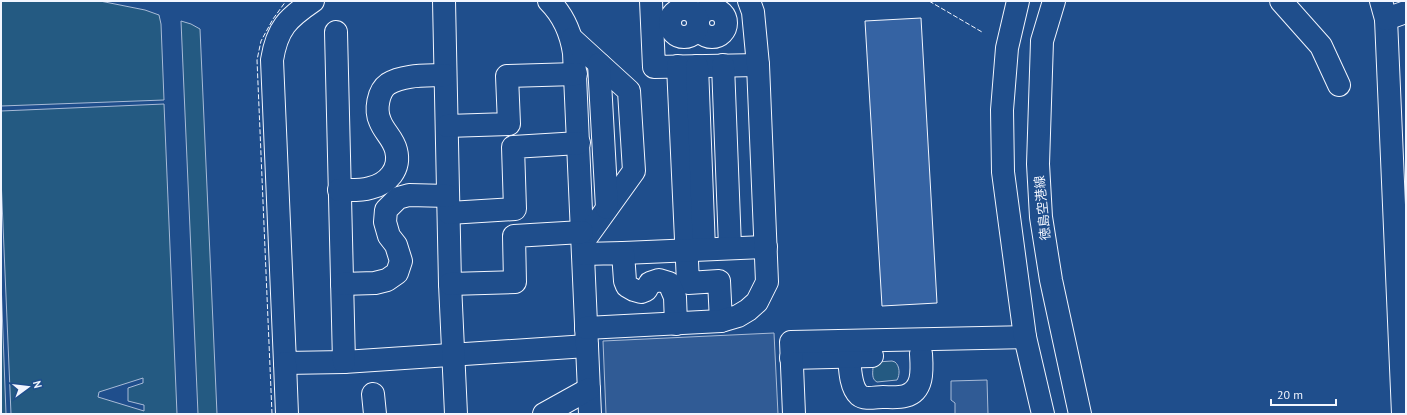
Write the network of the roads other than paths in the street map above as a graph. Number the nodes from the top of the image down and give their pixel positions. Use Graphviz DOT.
graph roads {
  1 [pos="314,1"];
  2 [pos="444,1"];
  3 [pos="651,1"];
  4 [pos="749,1"];
  5 [pos="1018,1"];
  6 [pos="1054,1"];
  7 [pos="1281,1"];
  8 [pos="558,4"];
  9 [pos="1391,11"];
  10 [pos="696,19"];
  11 [pos="336,32"];
  12 [pos="572,39"];
  13 [pos="723,65"];
  14 [pos="758,65"];
  15 [pos="687,66"];
  16 [pos="606,70"];
  17 [pos="576,74"];
  18 [pos="446,75"];
  19 [pos="1339,85"];
  20 [pos="447,126"];
  21 [pos="579,143"];
  22 [pos="339,190"];
  23 [pos="449,205"];
  24 [pos="607,208"];
  25 [pos="583,243"];
  26 [pos="730,247"];
  27 [pos="766,247"];
  28 [pos="695,249"];
  29 [pos="623,253"];
  30 [pos="342,284"];
  31 [pos="450,284"];
  32 [pos="721,321"];
  33 [pos="676,324"];
  34 [pos="587,337"];
  35 [pos="1027,344"];
  36 [pos="922,354"];
  37 [pos="454,355"];
  38 [pos="849,356"];
  39 [pos="791,358"];
  40 [pos="344,362"];
  41 [pos="285,363"];
  42 [pos="589,389"];
  43 [pos="287,414"];
  44 [pos="456,414"];
  45 [pos="544,414"];
  46 [pos="590,414"];
  47 [pos="794,414"];
  48 [pos="1043,414"];
  49 [pos="1080,414"];
  50 [pos="1403,414"];
  1 -- 41 [label="main road"];
  2 -- 18 [label="main road"];
  3 -- 15 [label="main road"];
  4 -- 14 [label="main road"];
  5 -- 35 [label="main road"];
  6 -- 49 [label="main road, 徳島空港線"];
  7 -- 19 [label="main road"];
  8 -- 12 [label="main road"];
  9 -- 50 [label="main road"];
  10 -- 15 [label="main road"];
  11 -- 22 [label="main road"];
  12 -- 16 [label="main road"];
  12 -- 17 [label="main road"];
  13 -- 14 [label="main road"];
  13 -- 15 [label="main road"];
  13 -- 26 [label="main road"];
  14 -- 27 [label="main road"];
  15 -- 28 [label="main road"];
  16 -- 24 [label="main road"];
  16 -- 24 [label="main road"];
  17 -- 20 [label="main road"];
  17 -- 21 [label="main road"];
  18 -- 20 [label="main road"];
  18 -- 22 [label="main road"];
  20 -- 23 [label="main road"];
  21 -- 23 [label="main road"];
  21 -- 25 [label="main road"];
  22 -- 30 [label="main road"];
  23 -- 30 [label="main road"];
  23 -- 31 [label="main road"];
  24 -- 25 [label="main road"];
  25 -- 29 [label="main road"];
  25 -- 31 [label="main road"];
  25 -- 34 [label="main road"];
  26 -- 27 [label="main road"];
  26 -- 28 [label="main road"];
  27 -- 32 [label="main road"];
  28 -- 29 [label="main road"];
  28 -- 32 [label="main road"];
  29 -- 33 [label="main road"];
  30 -- 40 [label="main road"];
  31 -- 37 [label="main road"];
  32 -- 33 [label="main road"];
  33 -- 34 [label="main road"];
  34 -- 37 [label="main road"];
  34 -- 42 [label="main road"];
  35 -- 36 [label="main road"];
  35 -- 39 [label="main road"];
  35 -- 48 [label="main road"];
  36 -- 38 [label="main road"];
  36 -- 38 [label="main road"];
  37 -- 40 [label="main road"];
  37 -- 44 [label="main road"];
  38 -- 39 [label="main road"];
  39 -- 47 [label="main road"];
  40 -- 41 [label="main road"];
  41 -- 43 [label="main road"];
  42 -- 45 [label="main road"];
  42 -- 46 [label="main road"];
}
